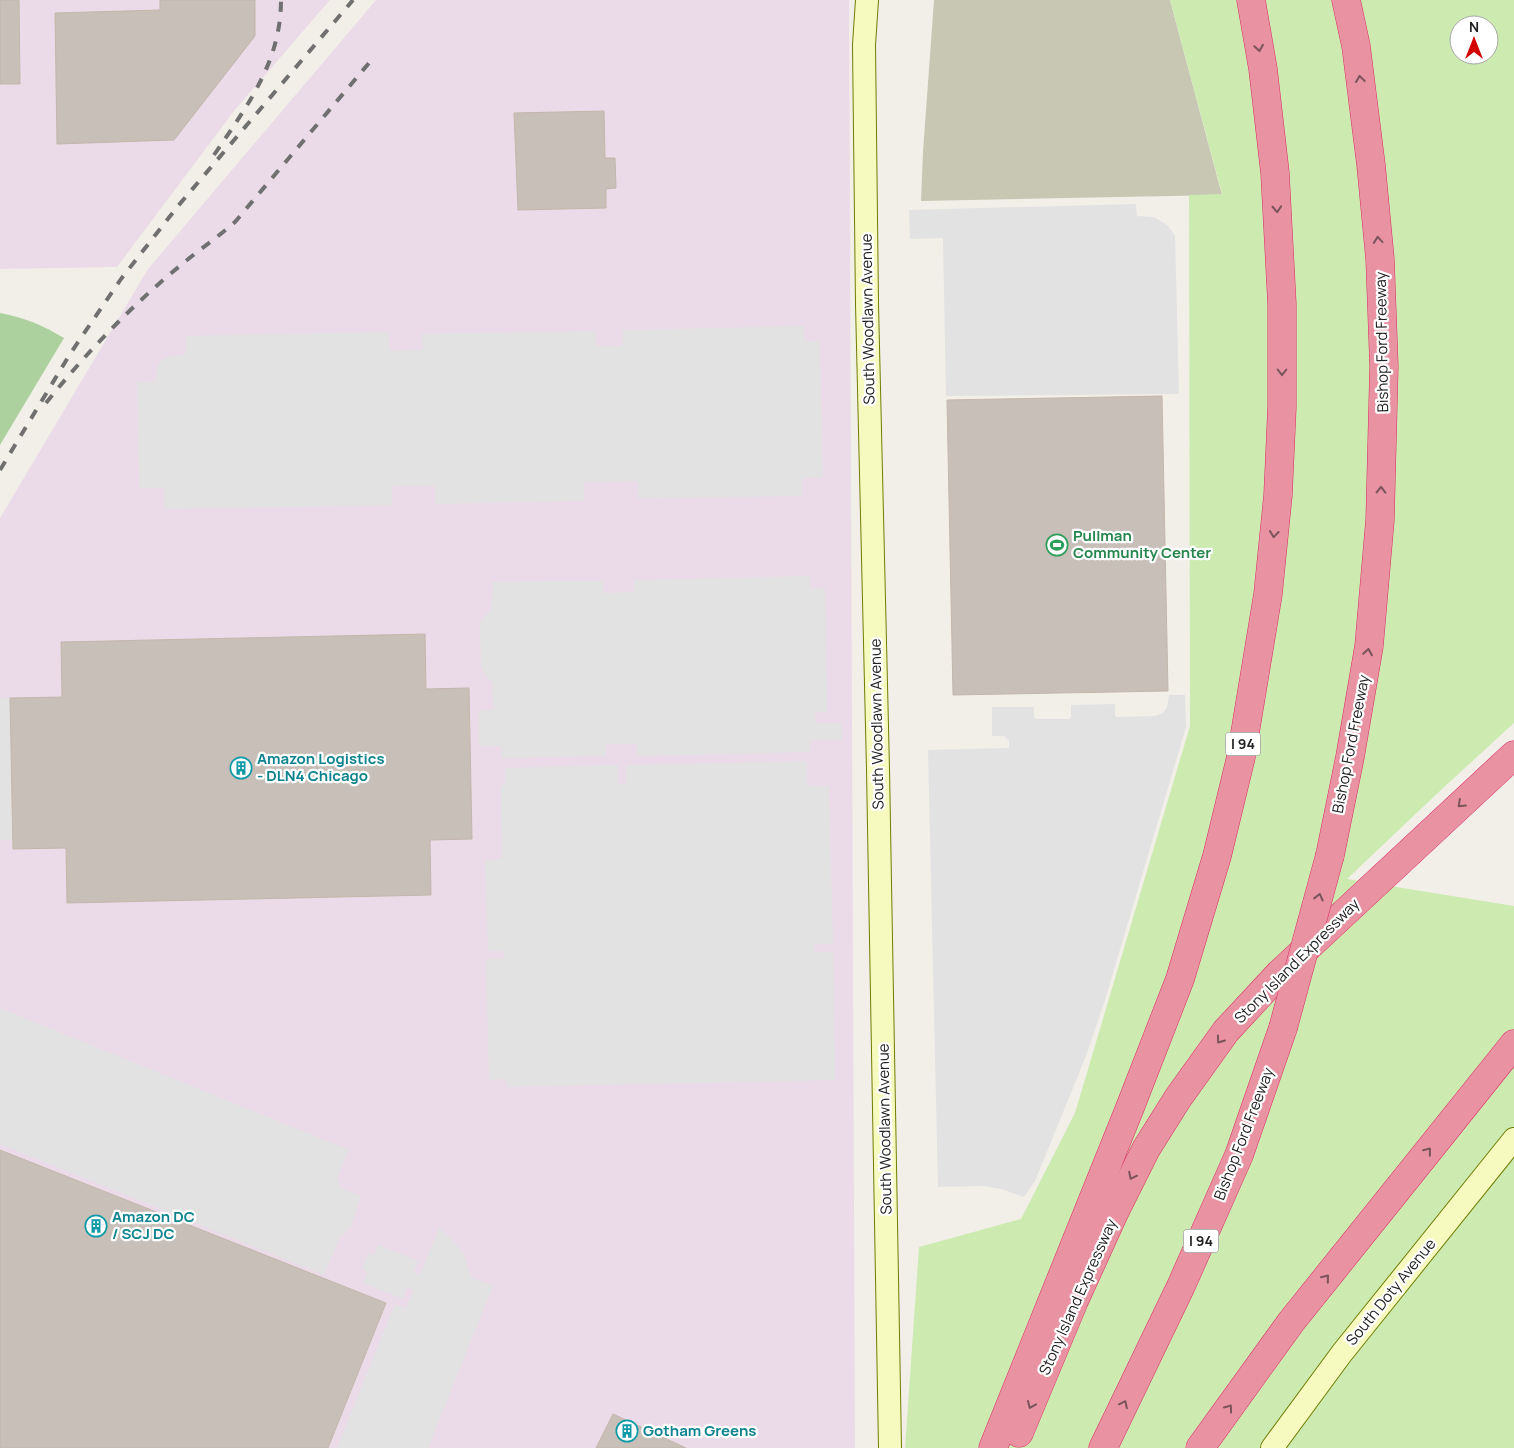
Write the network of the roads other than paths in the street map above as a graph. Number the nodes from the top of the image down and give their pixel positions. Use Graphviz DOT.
graph roads {
  1 [pos="867,0"];
  2 [pos="1251,0"];
  3 [pos="1346,0"];
  4 [pos="1514,755"];
  5 [pos="1514,1044"];
  6 [pos="1514,1139"];
  7 [pos="890,1448"];
  8 [pos="993,1448"];
  9 [pos="1013,1448"];
  10 [pos="1103,1448"];
  11 [pos="1200,1448"];
  12 [pos="1272,1448"];
  1 -- 7 [label="street, South Woodlawn Avenue"];
  2 -- 8 [label="highway, I 94, one-way"];
  10 -- 3 [label="highway, Bishop Ford Freeway / I 94, one-way, bridge"];
  4 -- 9 [label="highway, Stony Island Expressway, one-way"];
  11 -- 5 [label="highway, one-way"];
  6 -- 12 [label="street, South Doty Avenue"];
}
